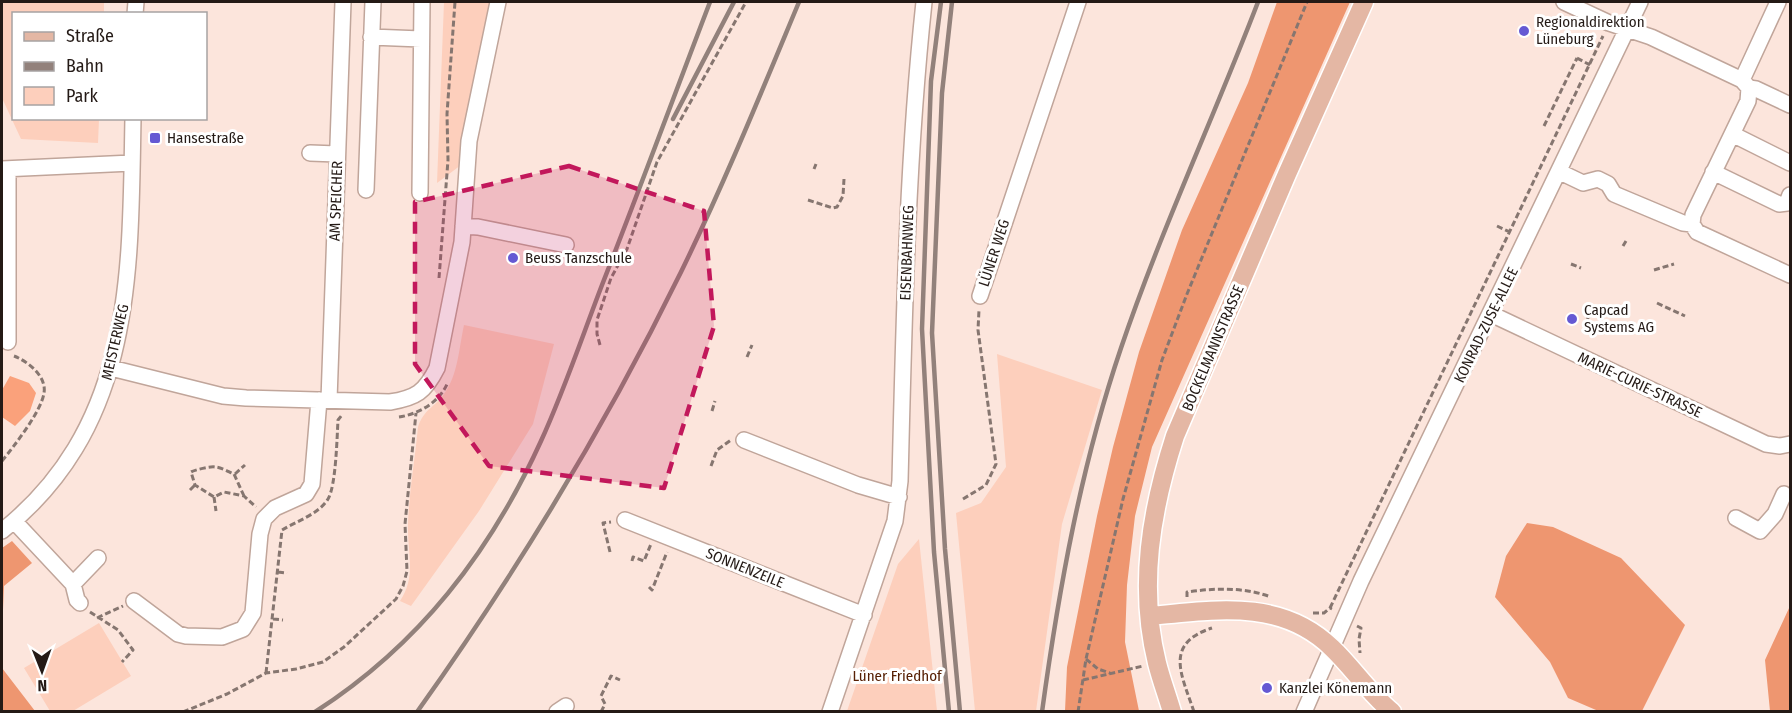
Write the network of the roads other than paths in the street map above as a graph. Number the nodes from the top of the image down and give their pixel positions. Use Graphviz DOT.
graph roads {
  1 [pos="343,2"];
  2 [pos="372,2"];
  3 [pos="422,2"];
  4 [pos="498,2"];
  5 [pos="924,2"];
  6 [pos="1078,2"];
  7 [pos="1364,2"];
  8 [pos="1564,2"];
  9 [pos="1778,2"];
  10 [pos="1636,3"];
  11 [pos="1627,29"];
  12 [pos="371,38"];
  13 [pos="421,39"];
  14 [pos="1746,84"];
  15 [pos="1791,105"];
  16 [pos="133,120"];
  17 [pos="1732,134"];
  18 [pos="310,153"];
  19 [pos="337,154"];
  20 [pos="132,163"];
  21 [pos="1791,163"];
  22 [pos="5,169"];
  23 [pos="1560,172"];
  24 [pos="1713,172"];
  25 [pos="366,190"];
  26 [pos="420,193"];
  27 [pos="1791,195"];
  28 [pos="1692,224"];
  29 [pos="463,226"];
  30 [pos="566,244"];
  31 [pos="1791,275"];
  32 [pos="980,296"];
  33 [pos="1491,314"];
  34 [pos="8,342"];
  35 [pos="111,368"];
  36 [pos="332,407"];
  37 [pos="738,439"];
  38 [pos="1791,444"];
  39 [pos="1784,494"];
  40 [pos="898,501"];
  41 [pos="1736,518"];
  42 [pos="625,520"];
  43 [pos="8,526"];
  44 [pos="98,558"];
  45 [pos="73,584"];
  46 [pos="134,601"];
  47 [pos="80,603"];
  48 [pos="864,615"];
  49 [pos="1150,616"];
  50 [pos="1332,648"];
  51 [pos="830,711"];
  52 [pos="1172,711"];
  53 [pos="1304,711"];
  54 [pos="1392,711"];
  1 -- 19 [label="street, AM SPEICHER"];
  2 -- 12 [label="street"];
  3 -- 13 [label="street"];
  4 -- 29 [label="street"];
  5 -- 40 [label="street, EISENBAHNWEG"];
  6 -- 32 [label="street, LÜNER WEG"];
  7 -- 49 [label="main road, BOCKELMANNSTRASSE"];
  8 -- 11 [label="street"];
  9 -- 14 [label="street"];
  10 -- 11 [label="street, KONRAD-ZUSE-ALLEE"];
  11 -- 14 [label="street"];
  11 -- 23 [label="street, KONRAD-ZUSE-ALLEE"];
  12 -- 13 [label="street"];
  12 -- 25 [label="street"];
  13 -- 26 [label="street"];
  14 -- 15 [label="street"];
  14 -- 17 [label="street"];
  16 -- 20 [label="street, MEISTERWEG"];
  17 -- 21 [label="street"];
  17 -- 24 [label="street"];
  18 -- 19 [label="street"];
  19 -- 36 [label="street, AM SPEICHER"];
  20 -- 22 [label="street"];
  20 -- 35 [label="street, MEISTERWEG"];
  22 -- 34 [label="street"];
  23 -- 28 [label="street"];
  23 -- 33 [label="street, KONRAD-ZUSE-ALLEE"];
  24 -- 27 [label="street"];
  24 -- 28 [label="street"];
  28 -- 31 [label="street"];
  29 -- 30 [label="street"];
  29 -- 36 [label="street"];
  33 -- 38 [label="street, MARIE-CURIE-STRASSE"];
  33 -- 50 [label="street, KONRAD-ZUSE-ALLEE"];
  35 -- 36 [label="street"];
  35 -- 43 [label="street, MEISTERWEG"];
  36 -- 46 [label="street, AM SPEICHER"];
  37 -- 40 [label="street"];
  39 -- 41 [label="street"];
  40 -- 48 [label="street"];
  42 -- 48 [label="street, SONNENZEILE"];
  43 -- 45 [label="street"];
  44 -- 45 [label="street"];
  45 -- 47 [label="street"];
  48 -- 51 [label="street"];
  49 -- 50 [label="main road"];
  49 -- 52 [label="main road, BOCKELMANNSTRASSE"];
  50 -- 53 [label="street, KONRAD-ZUSE-ALLEE"];
  50 -- 54 [label="main road"];
}
